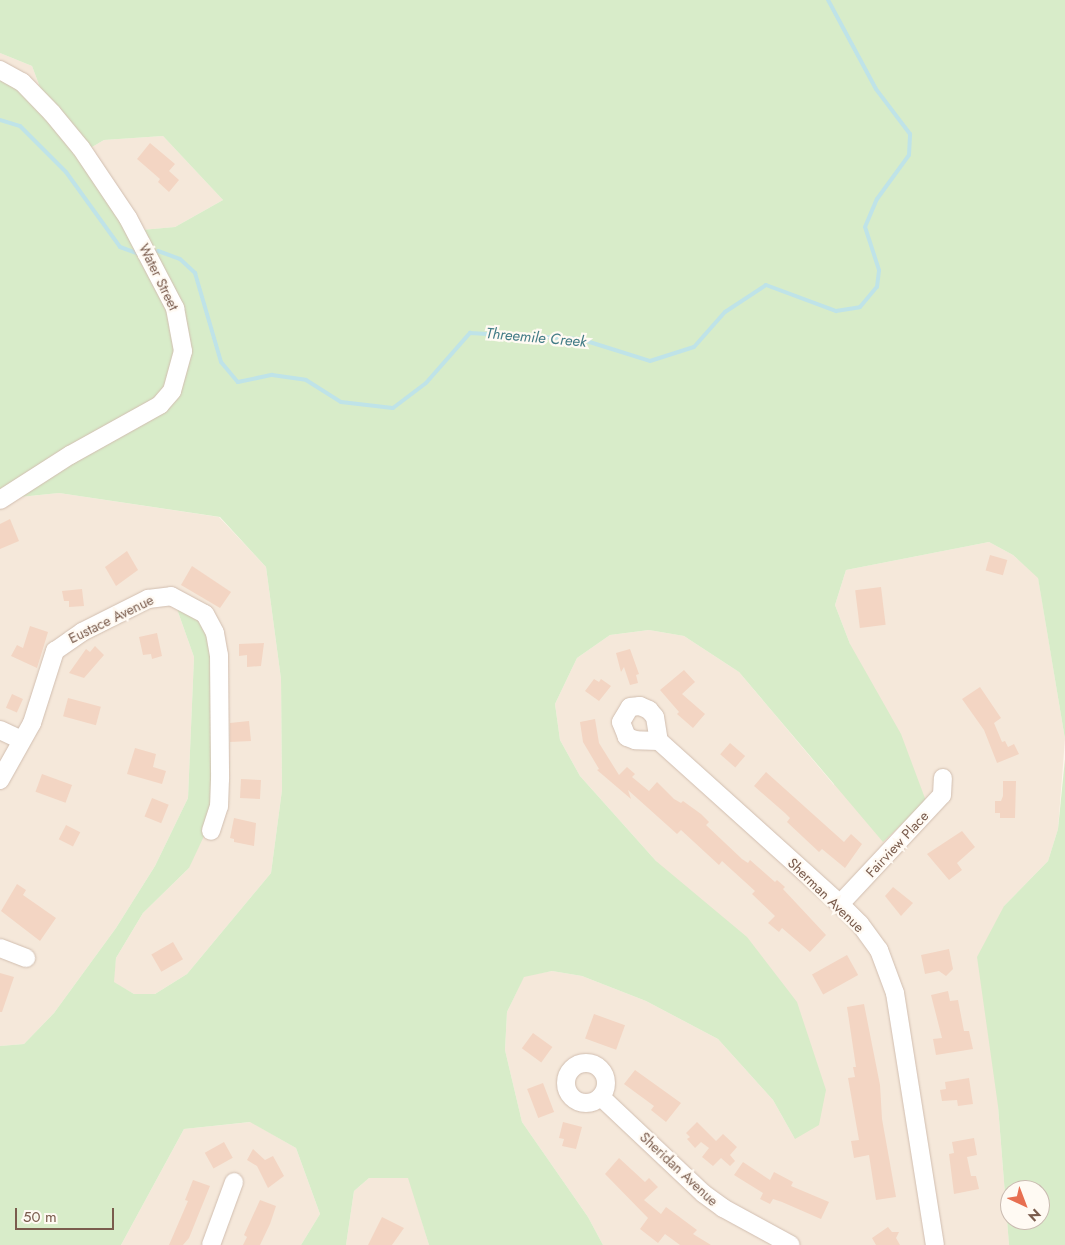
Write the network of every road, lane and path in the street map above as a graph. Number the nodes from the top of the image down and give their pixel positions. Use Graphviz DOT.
graph roads {
  1 [pos="0,70"];
  2 [pos="0,500"];
  3 [pos="0,730"];
  4 [pos="22,740"];
  5 [pos="658,741"];
  6 [pos="943,778"];
  7 [pos="0,780"];
  8 [pos="211,831"];
  9 [pos="840,904"];
  10 [pos="0,948"];
  11 [pos="26,958"];
  12 [pos="601,1097"];
  13 [pos="234,1182"];
  14 [pos="211,1245"];
  15 [pos="791,1245"];
  16 [pos="935,1245"];
  1 -- 2 [label="street, Water Street"];
  3 -- 4 [label="street"];
  4 -- 7 [label="street, Eustace Avenue"];
  4 -- 8 [label="street, Eustace Avenue"];
  5 -- 9 [label="street, Sherman Avenue"];
  6 -- 9 [label="street, Fairview Place"];
  9 -- 16 [label="street, Sherman Avenue"];
  10 -- 11 [label="street"];
  12 -- 15 [label="street, Sheridan Avenue"];
  13 -- 14 [label="street"];
}
